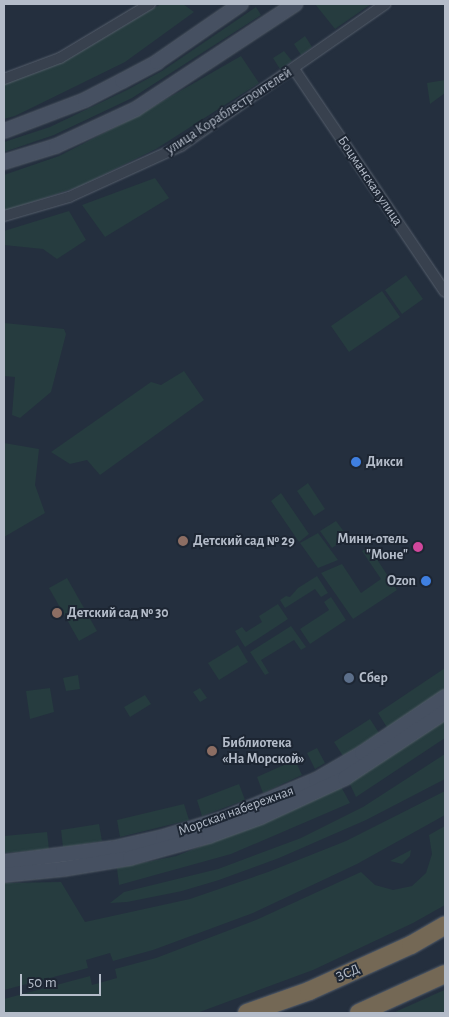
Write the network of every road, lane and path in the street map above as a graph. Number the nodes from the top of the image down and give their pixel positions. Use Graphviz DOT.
graph roads {
  1 [pos="150,4"];
  2 [pos="241,4"];
  3 [pos="295,4"];
  4 [pos="385,4"];
  5 [pos="294,69"];
  6 [pos="4,79"];
  7 [pos="4,131"];
  8 [pos="4,162"];
  9 [pos="4,216"];
  10 [pos="445,292"];
  11 [pos="445,697"];
  12 [pos="445,712"];
  13 [pos="4,862"];
  14 [pos="4,875"];
  15 [pos="445,925"];
  16 [pos="445,974"];
  17 [pos="247,1013"];
  18 [pos="359,1013"];
  1 -- 6 [label="street"];
  2 -- 7 [label="street"];
  3 -- 8 [label="street"];
  4 -- 5 [label="street, улица Кораблестроителей"];
  5 -- 9 [label="street, улица Кораблестроителей"];
  5 -- 10 [label="street, Боцманская улица"];
  11 -- 13 [label="street, Морская набережная"];
  12 -- 14 [label="street, Морская набережная"];
  15 -- 17 [label="highway, ЗСД"];
  16 -- 18 [label="highway"];
}
